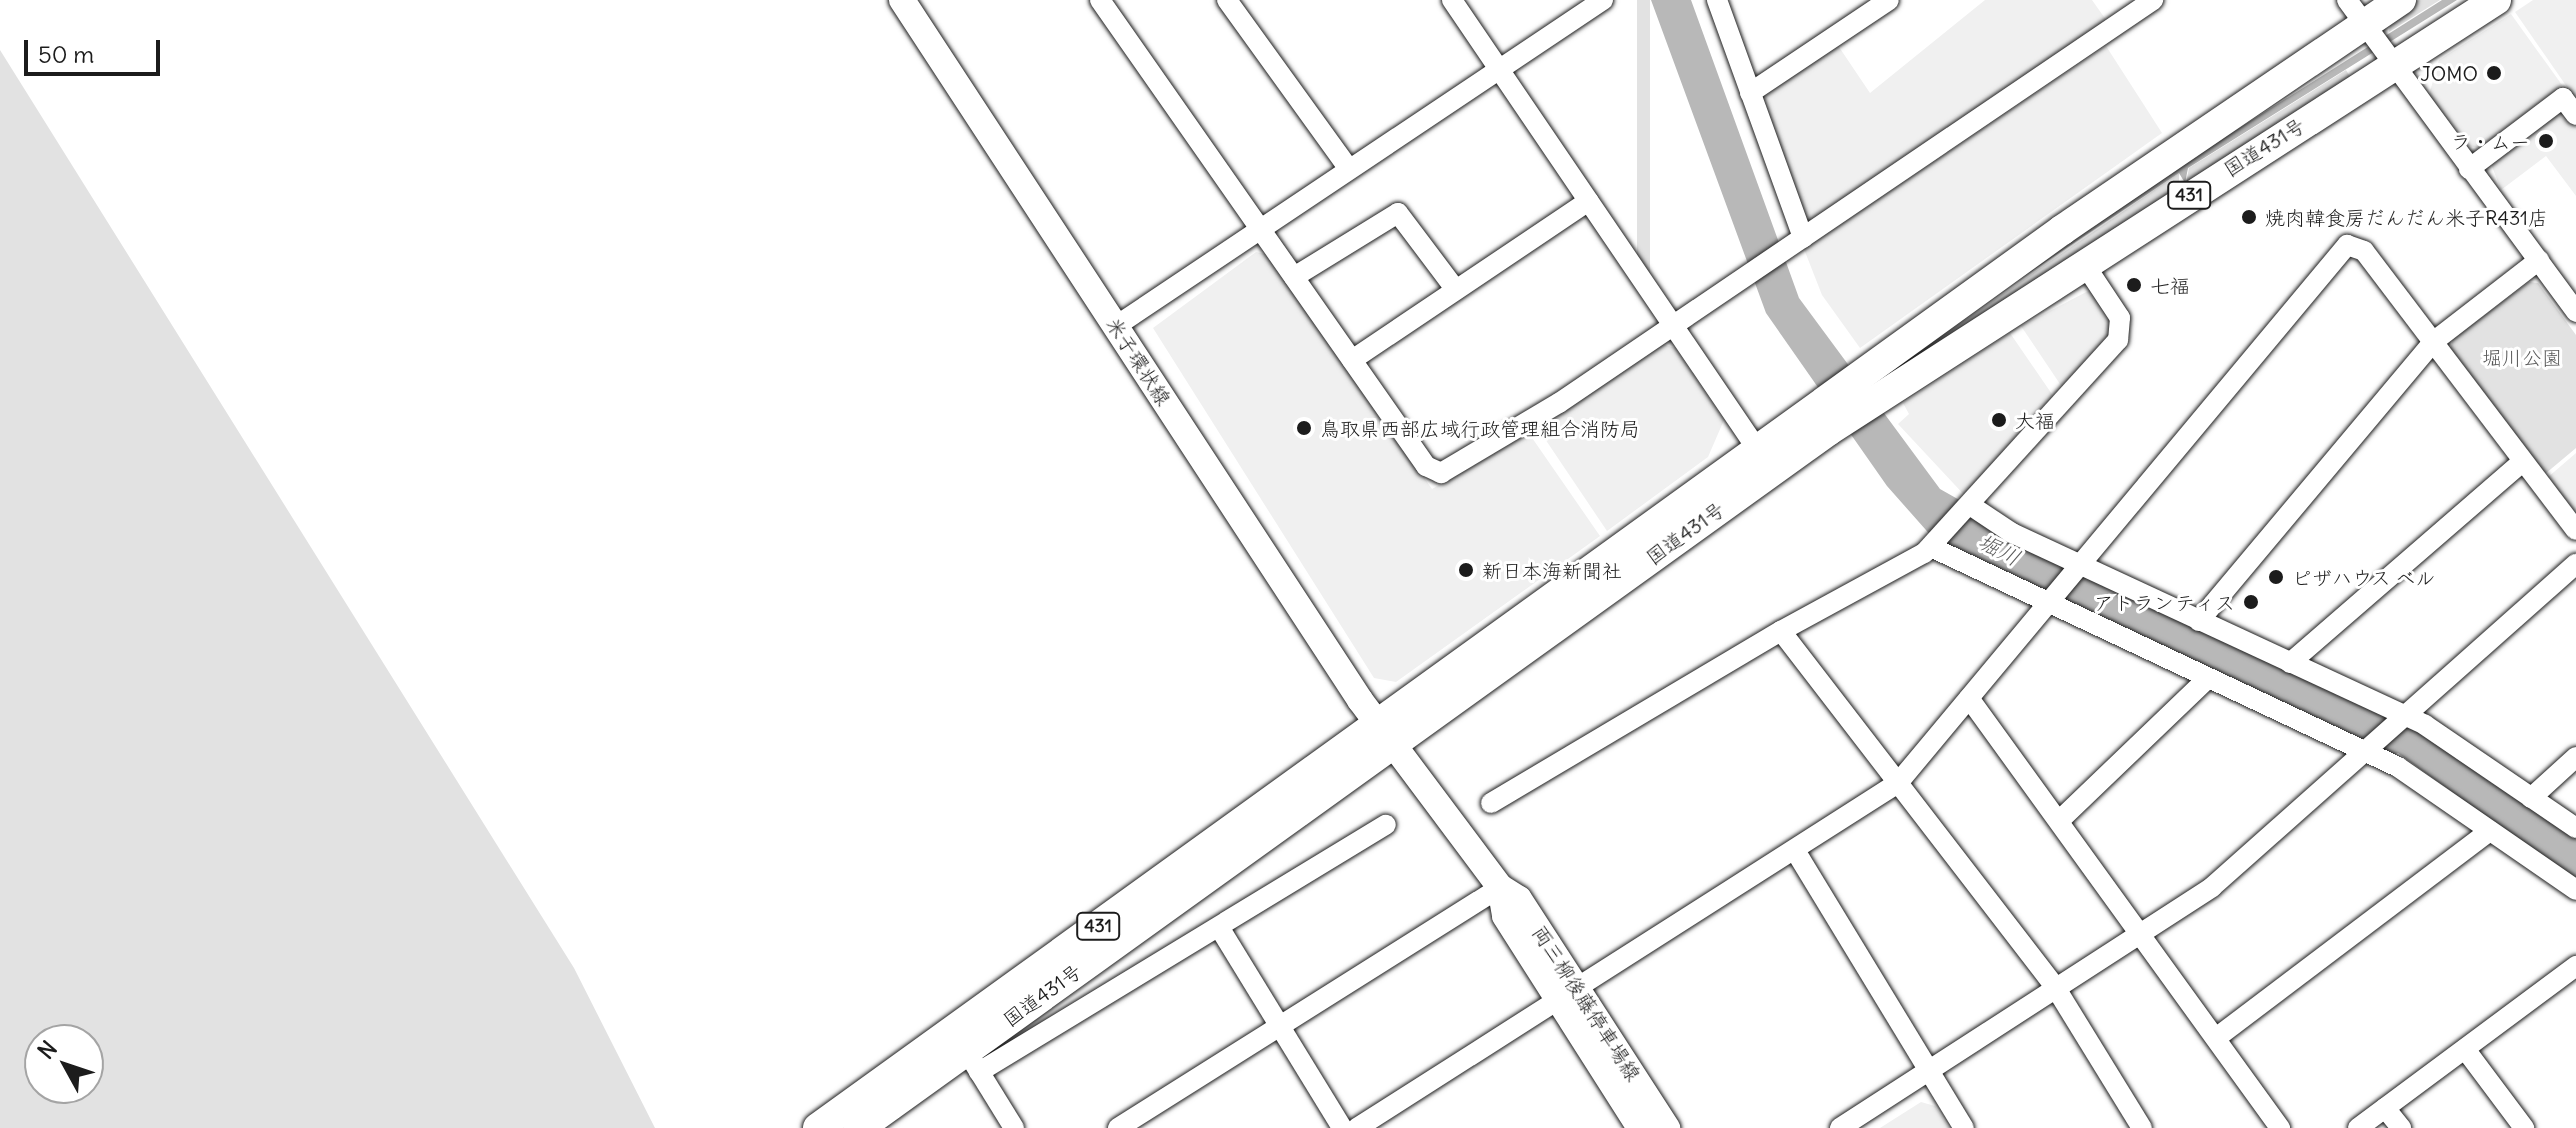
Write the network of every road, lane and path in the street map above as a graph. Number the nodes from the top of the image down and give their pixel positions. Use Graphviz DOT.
graph roads {
  1 [pos="902,0"];
  2 [pos="1100,0"];
  3 [pos="1227,0"];
  4 [pos="1452,0"];
  5 [pos="1603,0"];
  6 [pos="1717,0"];
  7 [pos="1889,0"];
  8 [pos="2153,0"];
  9 [pos="2401,0"];
  10 [pos="2496,0"];
  11 [pos="2359,19"];
  12 [pos="2389,63"];
  13 [pos="1499,68"];
  14 [pos="1750,93"];
  15 [pos="2576,115"];
  16 [pos="1349,169"];
  17 [pos="2469,169"];
  18 [pos="1589,201"];
  19 [pos="1261,230"];
  20 [pos="1796,243"];
  21 [pos="2539,260"];
  22 [pos="2083,262"];
  23 [pos="1294,277"];
  24 [pos="1456,290"];
  25 [pos="2576,312"];
  26 [pos="1116,326"];
  27 [pos="1672,328"];
  28 [pos="2433,342"];
  29 [pos="1352,360"];
  30 [pos="1876,381"];
  31 [pos="1820,420"];
  32 [pos="1757,449"];
  33 [pos="2523,461"];
  34 [pos="1972,508"];
  35 [pos="2576,530"];
  36 [pos="1933,545"];
  37 [pos="2078,563"];
  38 [pos="2576,564"];
  39 [pos="2044,604"];
  40 [pos="2199,621"];
  41 [pos="1781,631"];
  42 [pos="2290,663"];
  43 [pos="2207,679"];
  44 [pos="1969,698"];
  45 [pos="2407,717"];
  46 [pos="1385,733"];
  47 [pos="2363,753"];
  48 [pos="2576,757"];
  49 [pos="1898,783"];
  50 [pos="2531,798"];
  51 [pos="1491,803"];
  52 [pos="2060,820"];
  53 [pos="1386,825"];
  54 [pos="2576,828"];
  55 [pos="2490,831"];
  56 [pos="1796,852"];
  57 [pos="1500,887"];
  58 [pos="2576,890"];
  59 [pos="1219,927"];
  60 [pos="2144,932"];
  61 [pos="2576,966"];
  62 [pos="2057,990"];
  63 [pos="1568,995"];
  64 [pos="1280,1028"];
  65 [pos="2216,1038"];
  66 [pos="2465,1049"];
  67 [pos="972,1062"];
  68 [pos="1929,1071"];
  69 [pos="2385,1108"];
  70 [pos="868,1125"];
  71 [pos="818,1128"];
  72 [pos="1014,1128"];
  73 [pos="1118,1128"];
  74 [pos="1342,1128"];
  75 [pos="1357,1128"];
  76 [pos="1640,1128"];
  77 [pos="1667,1128"];
  78 [pos="1840,1128"];
  79 [pos="1964,1128"];
  80 [pos="2142,1128"];
  81 [pos="2280,1128"];
  82 [pos="2358,1128"];
  83 [pos="2401,1128"];
  84 [pos="2524,1128"];
  1 -- 26 [label="main road, 米子環状線"];
  2 -- 19 [label="street"];
  3 -- 16 [label="street"];
  4 -- 13 [label="street"];
  5 -- 13 [label="street"];
  6 -- 14 [label="street"];
  7 -- 14 [label="street"];
  8 -- 20 [label="street"];
  9 -- 11 [label="highway, 国道431号 / 431"];
  10 -- 12 [label="highway, 国道431号 / 431"];
  11 -- 12 [label="street"];
  11 -- 30 [label="highway, 国道431号 / 431"];
  12 -- 17 [label="street"];
  12 -- 22 [label="highway, 国道431号 / 431"];
  13 -- 16 [label="street"];
  13 -- 18 [label="street"];
  14 -- 20 [label="street"];
  15 -- 17 [label="street"];
  16 -- 19 [label="street"];
  17 -- 21 [label="street"];
  18 -- 24 [label="street"];
  18 -- 27 [label="street"];
  19 -- 23 [label="street"];
  19 -- 26 [label="street"];
  20 -- 27 [label="street"];
  21 -- 25 [label="street"];
  21 -- 28 [label="street"];
  22 -- 30 [label="highway, 国道431号 / 431"];
  22 -- 34 [label="street"];
  23 -- 24 [label="street"];
  23 -- 29 [label="street"];
  24 -- 29 [label="street"];
  26 -- 46 [label="main road, 米子環状線"];
  27 -- 29 [label="street"];
  27 -- 32 [label="street"];
  28 -- 33 [label="street"];
  28 -- 37 [label="street"];
  28 -- 40 [label="street"];
  30 -- 31 [label="highway, 国道431号 / 431"];
  31 -- 32 [label="highway, 国道431号 / 431"];
  31 -- 46 [label="highway, 国道431号 / 431"];
  32 -- 46 [label="highway, 国道431号 / 431"];
  33 -- 35 [label="street"];
  33 -- 42 [label="street"];
  34 -- 36 [label="street"];
  34 -- 37 [label="street"];
  36 -- 39 [label="street"];
  36 -- 41 [label="street"];
  37 -- 39 [label="street"];
  37 -- 40 [label="street"];
  38 -- 45 [label="street"];
  39 -- 43 [label="street"];
  39 -- 44 [label="street"];
  40 -- 42 [label="street"];
  41 -- 49 [label="street"];
  41 -- 51 [label="street"];
  42 -- 45 [label="street"];
  43 -- 47 [label="street"];
  43 -- 52 [label="street"];
  44 -- 49 [label="street"];
  44 -- 52 [label="street"];
  45 -- 47 [label="street"];
  45 -- 50 [label="street"];
  46 -- 57 [label="main road, 両三柳後藤停車場線"];
  46 -- 67 [label="highway, 国道431号 / 431"];
  46 -- 71 [label="highway, 国道431号 / 431"];
  47 -- 55 [label="street"];
  47 -- 60 [label="street"];
  48 -- 50 [label="street"];
  49 -- 56 [label="street"];
  49 -- 62 [label="street"];
  50 -- 54 [label="street"];
  52 -- 60 [label="street"];
  53 -- 59 [label="street"];
  55 -- 58 [label="street"];
  55 -- 65 [label="street"];
  56 -- 63 [label="street"];
  56 -- 68 [label="street"];
  57 -- 63 [label="main road, 両三柳後藤停車場線"];
  57 -- 64 [label="street"];
  59 -- 64 [label="street"];
  59 -- 67 [label="street"];
  60 -- 62 [label="street"];
  60 -- 65 [label="street"];
  61 -- 66 [label="street"];
  62 -- 68 [label="street"];
  62 -- 80 [label="street"];
  63 -- 75 [label="street"];
  63 -- 76 [label="main road, 両三柳後藤停車場線"];
  63 -- 77 [label="main road, 両三柳後藤停車場線"];
  64 -- 73 [label="street"];
  64 -- 74 [label="street"];
  65 -- 81 [label="street"];
  66 -- 69 [label="street"];
  66 -- 84 [label="street"];
  67 -- 70 [label="highway, 国道431号 / 431"];
  67 -- 72 [label="street"];
  68 -- 78 [label="street"];
  68 -- 79 [label="street"];
  69 -- 82 [label="street"];
  69 -- 83 [label="street"];
}
